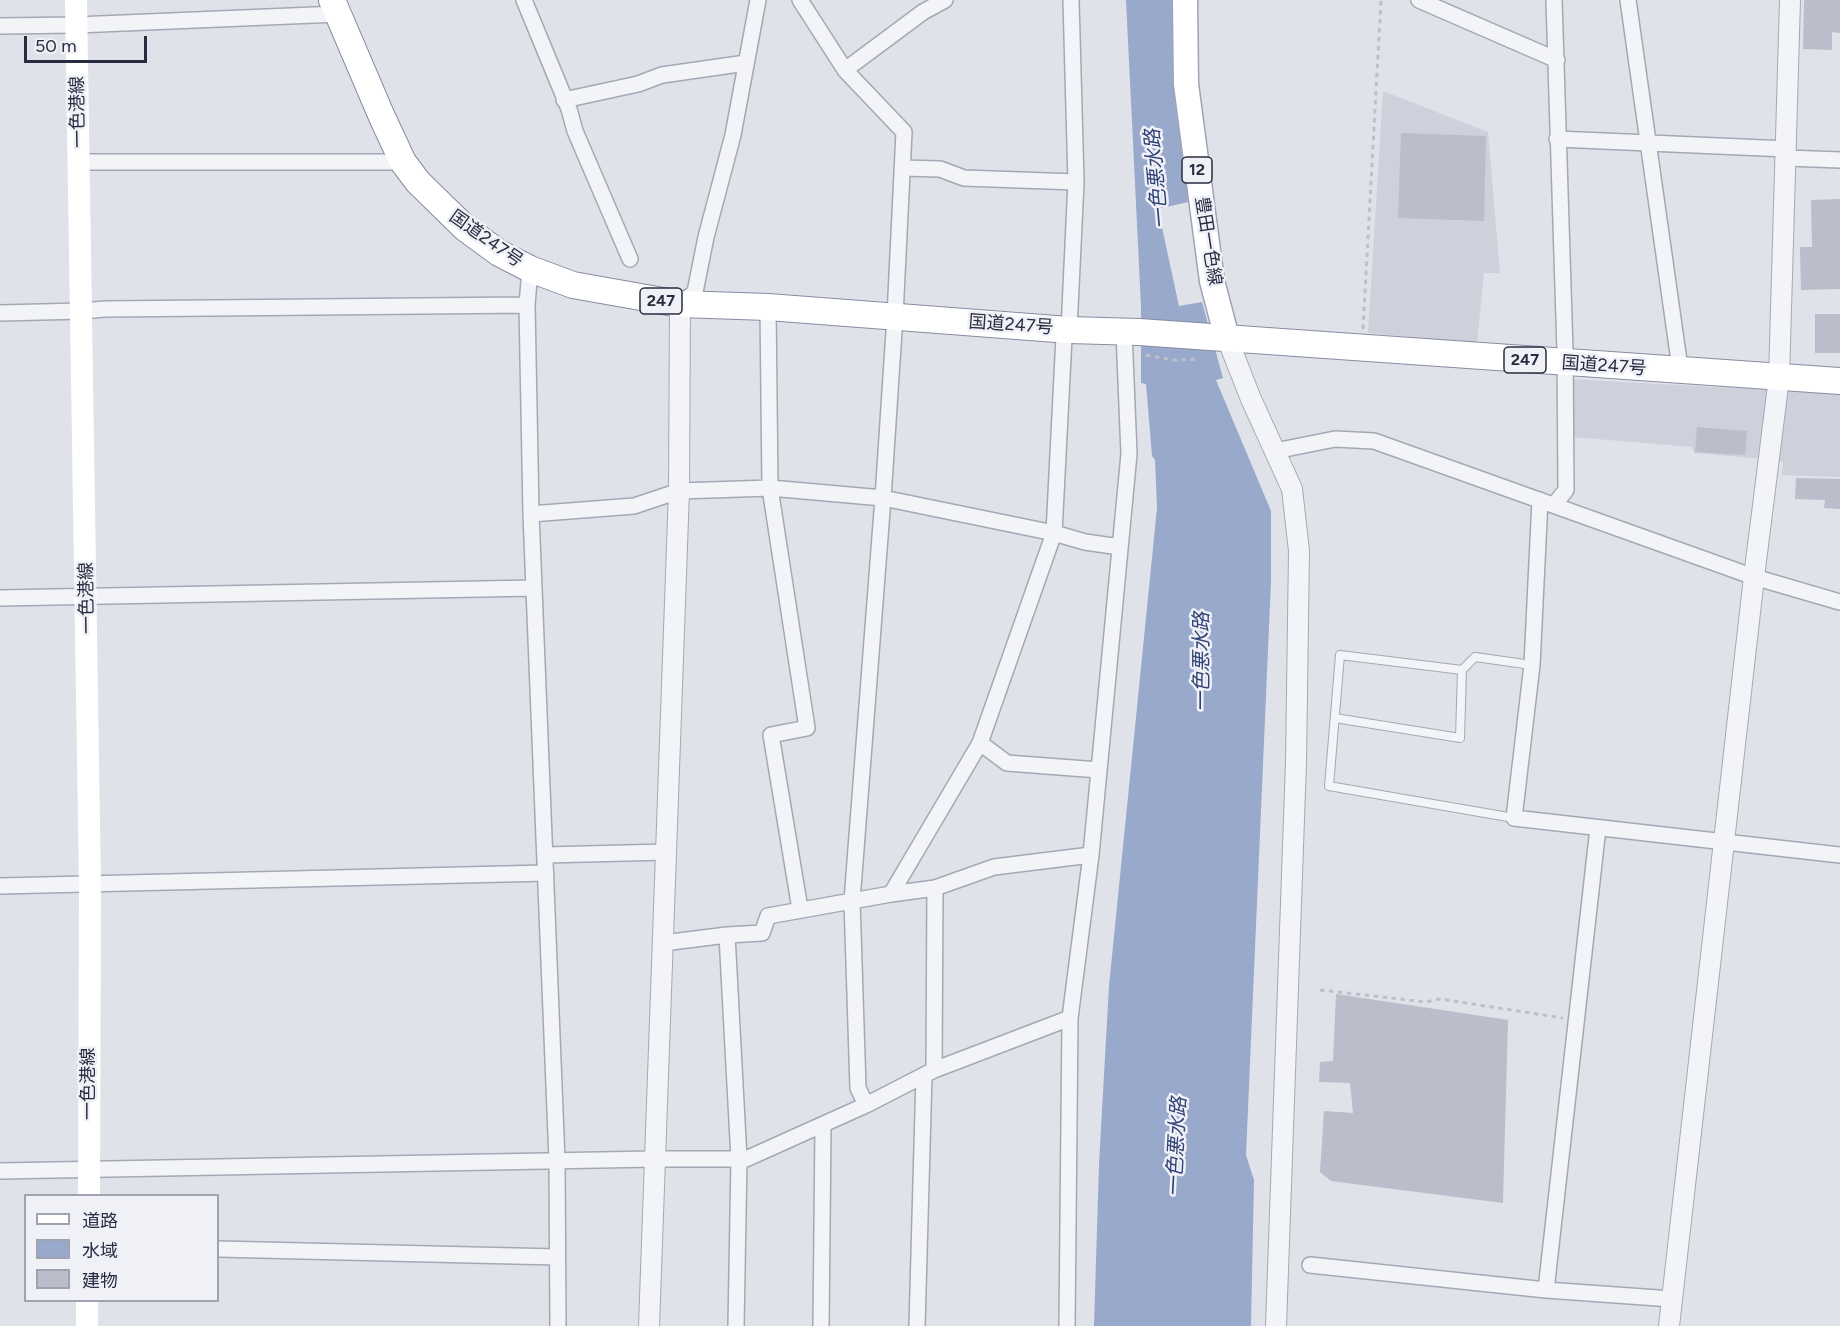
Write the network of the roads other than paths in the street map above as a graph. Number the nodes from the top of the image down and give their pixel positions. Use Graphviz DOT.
graph roads {
  1 [pos="75,0"];
  2 [pos="524,0"];
  3 [pos="758,0"];
  4 [pos="800,0"];
  5 [pos="945,0"];
  6 [pos="1071,0"];
  7 [pos="1185,0"];
  8 [pos="1419,0"];
  9 [pos="1554,0"];
  10 [pos="1628,0"];
  11 [pos="1790,0"];
  12 [pos="335,7"];
  13 [pos="76,25"];
  14 [pos="0,26"];
  15 [pos="1557,60"];
  16 [pos="746,63"];
  17 [pos="845,70"];
  18 [pos="564,100"];
  19 [pos="1557,139"];
  20 [pos="1648,144"];
  21 [pos="1787,153"];
  22 [pos="1840,160"];
  23 [pos="78,162"];
  24 [pos="403,162"];
  25 [pos="902,168"];
  26 [pos="1076,182"];
  27 [pos="630,259"];
  28 [pos="530,270"];
  29 [pos="680,304"];
  30 [pos="527,305"];
  31 [pos="768,307"];
  32 [pos="82,311"];
  33 [pos="0,313"];
  34 [pos="895,316"];
  35 [pos="1069,330"];
  36 [pos="1133,339"];
  37 [pos="1215,344"];
  38 [pos="1565,363"];
  39 [pos="1678,371"];
  40 [pos="1779,378"];
  41 [pos="1840,381"];
  42 [pos="1275,451"];
  43 [pos="770,488"];
  44 [pos="679,491"];
  45 [pos="883,498"];
  46 [pos="1547,502"];
  47 [pos="531,514"];
  48 [pos="1054,533"];
  49 [pos="1120,548"];
  50 [pos="1754,577"];
  51 [pos="534,588"];
  52 [pos="87,597"];
  53 [pos="0,598"];
  54 [pos="1840,602"];
  55 [pos="1532,665"];
  56 [pos="1462,670"];
  57 [pos="1335,718"];
  58 [pos="980,743"];
  59 [pos="1099,770"];
  60 [pos="1514,818"];
  61 [pos="1598,828"];
  62 [pos="1724,841"];
  63 [pos="666,852"];
  64 [pos="545,855"];
  65 [pos="1091,855"];
  66 [pos="1840,855"];
  67 [pos="546,873"];
  68 [pos="90,885"];
  69 [pos="0,886"];
  70 [pos="935,888"];
  71 [pos="891,894"];
  72 [pos="852,901"];
  73 [pos="800,909"];
  74 [pos="727,935"];
  75 [pos="663,944"];
  76 [pos="1070,1018"];
  77 [pos="929,1073"];
  78 [pos="866,1105"];
  79 [pos="823,1125"];
  80 [pos="654,1159"];
  81 [pos="739,1159"];
  82 [pos="556,1160"];
  83 [pos="89,1170"];
  84 [pos="0,1171"];
  85 [pos="89,1194"];
  86 [pos="219,1249"];
  87 [pos="557,1257"];
  88 [pos="1310,1265"];
  89 [pos="1546,1290"];
  90 [pos="1672,1299"];
  91 [pos="87,1302"];
  92 [pos="87,1326"];
  93 [pos="558,1326"];
  94 [pos="649,1326"];
  95 [pos="736,1326"];
  96 [pos="821,1326"];
  97 [pos="917,1326"];
  98 [pos="1067,1326"];
  99 [pos="1276,1326"];
  100 [pos="1669,1326"];
  1 -- 13 [label="main road, 一色港線"];
  2 -- 18 [label="street"];
  3 -- 16 [label="street"];
  4 -- 17 [label="street"];
  5 -- 17 [label="street"];
  6 -- 26 [label="street"];
  7 -- 37 [label="main road, 豊田一色線 / 12"];
  8 -- 15 [label="street"];
  9 -- 15 [label="street"];
  10 -- 20 [label="street"];
  11 -- 21 [label="street"];
  12 -- 13 [label="street"];
  12 -- 24 [label="highway, 国道247号 / 247"];
  13 -- 14 [label="street"];
  13 -- 23 [label="main road, 一色港線"];
  15 -- 19 [label="street"];
  16 -- 18 [label="street"];
  16 -- 29 [label="street"];
  17 -- 25 [label="street"];
  18 -- 27 [label="street"];
  19 -- 20 [label="street"];
  19 -- 38 [label="street"];
  20 -- 21 [label="street"];
  20 -- 39 [label="street"];
  21 -- 22 [label="street"];
  21 -- 40 [label="street"];
  23 -- 24 [label="street"];
  23 -- 32 [label="main road, 一色港線"];
  24 -- 28 [label="highway, 国道247号 / 247"];
  25 -- 26 [label="street"];
  25 -- 34 [label="street"];
  26 -- 35 [label="street"];
  28 -- 29 [label="highway, 国道247号 / 247"];
  28 -- 30 [label="street"];
  29 -- 31 [label="highway, 国道247号 / 247"];
  29 -- 44 [label="street"];
  30 -- 32 [label="street"];
  30 -- 47 [label="street"];
  31 -- 34 [label="highway, 国道247号 / 247"];
  31 -- 43 [label="street"];
  32 -- 33 [label="street"];
  32 -- 52 [label="main road, 一色港線"];
  34 -- 35 [label="highway, 国道247号 / 247"];
  34 -- 45 [label="street"];
  35 -- 36 [label="highway, 国道247号 / 247"];
  35 -- 48 [label="street"];
  36 -- 37 [label="highway, 国道247号 / 247"];
  36 -- 49 [label="street"];
  37 -- 38 [label="highway, 国道247号 / 247"];
  37 -- 42 [label="street"];
  38 -- 39 [label="highway, 国道247号 / 247"];
  38 -- 46 [label="street"];
  39 -- 40 [label="highway, 国道247号 / 247"];
  40 -- 41 [label="highway, 国道247号 / 247"];
  40 -- 50 [label="street"];
  42 -- 46 [label="street"];
  42 -- 99 [label="street"];
  43 -- 44 [label="street"];
  43 -- 45 [label="street"];
  43 -- 73 [label="street"];
  44 -- 47 [label="street"];
  44 -- 63 [label="street"];
  45 -- 48 [label="street"];
  45 -- 72 [label="street"];
  46 -- 50 [label="street"];
  46 -- 55 [label="street"];
  47 -- 51 [label="street"];
  48 -- 49 [label="street"];
  48 -- 58 [label="street"];
  49 -- 59 [label="street"];
  50 -- 54 [label="street"];
  50 -- 62 [label="street"];
  51 -- 52 [label="street"];
  51 -- 64 [label="street"];
  52 -- 53 [label="street"];
  52 -- 68 [label="main road, 一色港線"];
  55 -- 56 [label="lane"];
  55 -- 60 [label="street"];
  56 -- 57 [label="lane"];
  56 -- 57 [label="lane"];
  57 -- 60 [label="lane"];
  58 -- 59 [label="street"];
  58 -- 71 [label="street"];
  59 -- 65 [label="street"];
  60 -- 61 [label="street"];
  61 -- 62 [label="street"];
  61 -- 89 [label="street"];
  62 -- 66 [label="street"];
  62 -- 90 [label="street"];
  63 -- 64 [label="street"];
  63 -- 75 [label="street"];
  64 -- 67 [label="street"];
  65 -- 70 [label="street"];
  65 -- 76 [label="street"];
  67 -- 68 [label="street"];
  67 -- 82 [label="street"];
  68 -- 69 [label="street"];
  68 -- 83 [label="main road, 一色港線"];
  70 -- 71 [label="street"];
  70 -- 77 [label="street"];
  71 -- 72 [label="street"];
  72 -- 73 [label="street"];
  72 -- 78 [label="street"];
  73 -- 74 [label="street"];
  74 -- 75 [label="street"];
  74 -- 81 [label="street"];
  75 -- 80 [label="street"];
  76 -- 77 [label="street"];
  76 -- 98 [label="street"];
  77 -- 78 [label="street"];
  77 -- 97 [label="street"];
  78 -- 79 [label="street"];
  79 -- 81 [label="street"];
  79 -- 96 [label="street"];
  80 -- 81 [label="street"];
  80 -- 82 [label="street"];
  80 -- 94 [label="street"];
  81 -- 95 [label="street"];
  82 -- 83 [label="street"];
  82 -- 87 [label="street"];
  83 -- 84 [label="street"];
  83 -- 85 [label="main road, 一色港線"];
  86 -- 87 [label="street"];
  87 -- 93 [label="street"];
  88 -- 89 [label="street"];
  89 -- 90 [label="street"];
  90 -- 100 [label="street"];
  91 -- 92 [label="main road"];
}
